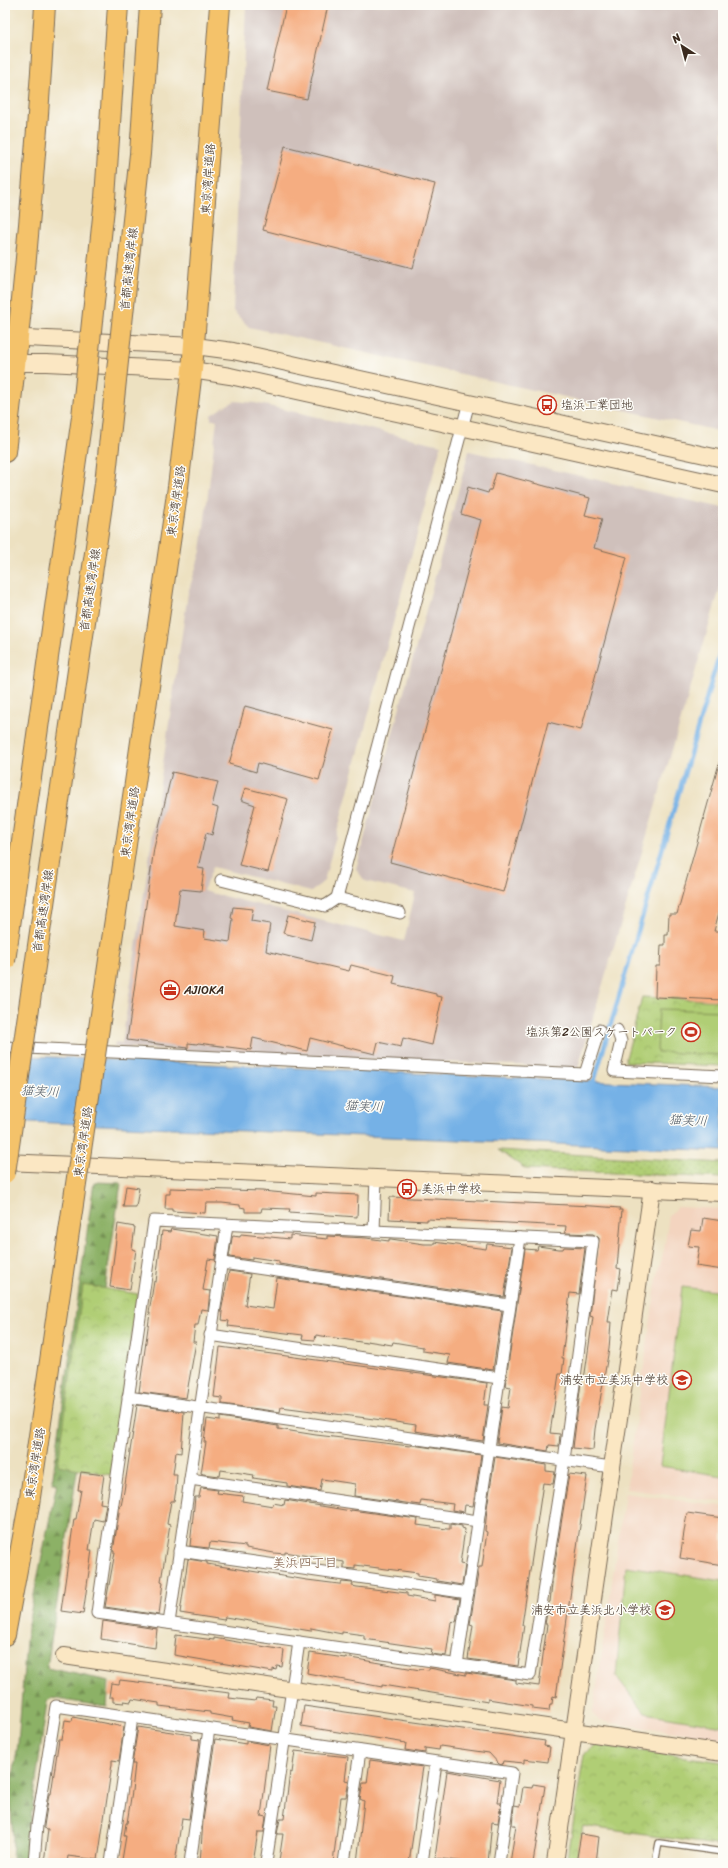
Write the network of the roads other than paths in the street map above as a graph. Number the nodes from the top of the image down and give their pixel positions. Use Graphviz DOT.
graph roads {
  1 [pos="45,5"];
  2 [pos="118,5"];
  3 [pos="150,5"];
  4 [pos="220,5"];
  5 [pos="12,337"];
  6 [pos="195,346"];
  7 [pos="10,363"];
  8 [pos="192,370"];
  9 [pos="469,402"];
  10 [pos="463,428"];
  11 [pos="5,452"];
  12 [pos="723,459"];
  13 [pos="723,485"];
  14 [pos="220,880"];
  15 [pos="337,898"];
  16 [pos="400,913"];
  17 [pos="5,961"];
  18 [pos="599,1030"];
  19 [pos="617,1030"];
  20 [pos="5,1047"];
  21 [pos="723,1076"];
  22 [pos="5,1162"];
  23 [pos="5,1173"];
  24 [pos="376,1178"];
  25 [pos="652,1189"];
  26 [pos="723,1193"];
  27 [pos="227,1225"];
  28 [pos="374,1231"];
  29 [pos="520,1238"];
  30 [pos="222,1263"];
  31 [pos="509,1306"];
  32 [pos="210,1335"];
  33 [pos="499,1378"];
  34 [pos="128,1396"];
  35 [pos="200,1408"];
  36 [pos="488,1450"];
  37 [pos="564,1460"];
  38 [pos="611,1467"];
  39 [pos="190,1479"];
  40 [pos="478,1521"];
  41 [pos="179,1551"];
  42 [pos="468,1593"];
  43 [pos="169,1623"];
  44 [pos="5,1634"];
  45 [pos="299,1642"];
  46 [pos="64,1656"];
  47 [pos="457,1665"];
  48 [pos="293,1688"];
  49 [pos="132,1718"];
  50 [pos="210,1729"];
  51 [pos="574,1731"];
  52 [pos="284,1740"];
  53 [pos="360,1751"];
  54 [pos="723,1753"];
  55 [pos="436,1763"];
  56 [pos="723,1852"];
  57 [pos="34,1863"];
  58 [pos="111,1863"];
  59 [pos="190,1863"];
  60 [pos="266,1863"];
  61 [pos="344,1863"];
  62 [pos="422,1863"];
  63 [pos="499,1863"];
  64 [pos="555,1863"];
  65 [pos="655,1863"];
  1 -- 5 [label="highway"];
  2 -- 17 [label="highway, bridge"];
  3 -- 23 [label="highway, 首都高速湾岸線, bridge"];
  4 -- 6 [label="highway, 東京湾岸道路"];
  5 -- 6 [label="street"];
  5 -- 7 [label="highway"];
  6 -- 8 [label="highway, 東京湾岸道路"];
  6 -- 9 [label="street"];
  7 -- 8 [label="street"];
  7 -- 11 [label="highway"];
  8 -- 10 [label="street"];
  8 -- 44 [label="highway, 東京湾岸道路, bridge"];
  9 -- 10 [label="street"];
  9 -- 12 [label="street"];
  10 -- 13 [label="street"];
  10 -- 15 [label="street"];
  14 -- 15 [label="street"];
  15 -- 16 [label="street"];
  18 -- 20 [label="street"];
  19 -- 21 [label="street"];
  22 -- 24 [label="street"];
  24 -- 25 [label="street"];
  24 -- 28 [label="street"];
  25 -- 26 [label="street"];
  25 -- 38 [label="street"];
  27 -- 28 [label="street"];
  27 -- 30 [label="street"];
  27 -- 34 [label="street"];
  28 -- 29 [label="street"];
  29 -- 31 [label="street"];
  29 -- 37 [label="street"];
  30 -- 31 [label="street"];
  30 -- 32 [label="street"];
  31 -- 33 [label="street"];
  32 -- 33 [label="street"];
  32 -- 35 [label="street"];
  33 -- 36 [label="street"];
  34 -- 35 [label="street"];
  34 -- 43 [label="street"];
  35 -- 36 [label="street"];
  35 -- 39 [label="street"];
  36 -- 37 [label="street"];
  36 -- 40 [label="street"];
  37 -- 38 [label="street"];
  37 -- 47 [label="street"];
  38 -- 51 [label="street"];
  39 -- 40 [label="street"];
  39 -- 41 [label="street"];
  40 -- 42 [label="street"];
  41 -- 42 [label="street"];
  41 -- 43 [label="street"];
  42 -- 47 [label="street"];
  43 -- 45 [label="street"];
  45 -- 47 [label="street"];
  45 -- 48 [label="street"];
  46 -- 48 [label="street"];
  48 -- 51 [label="street"];
  48 -- 52 [label="street"];
  49 -- 50 [label="street"];
  49 -- 57 [label="street"];
  49 -- 58 [label="street"];
  50 -- 52 [label="street"];
  50 -- 59 [label="street"];
  51 -- 54 [label="street"];
  51 -- 64 [label="street"];
  52 -- 53 [label="street"];
  52 -- 60 [label="street"];
  53 -- 55 [label="street"];
  53 -- 61 [label="street"];
  55 -- 62 [label="street"];
  55 -- 63 [label="street"];
  56 -- 65 [label="lane"];
}
